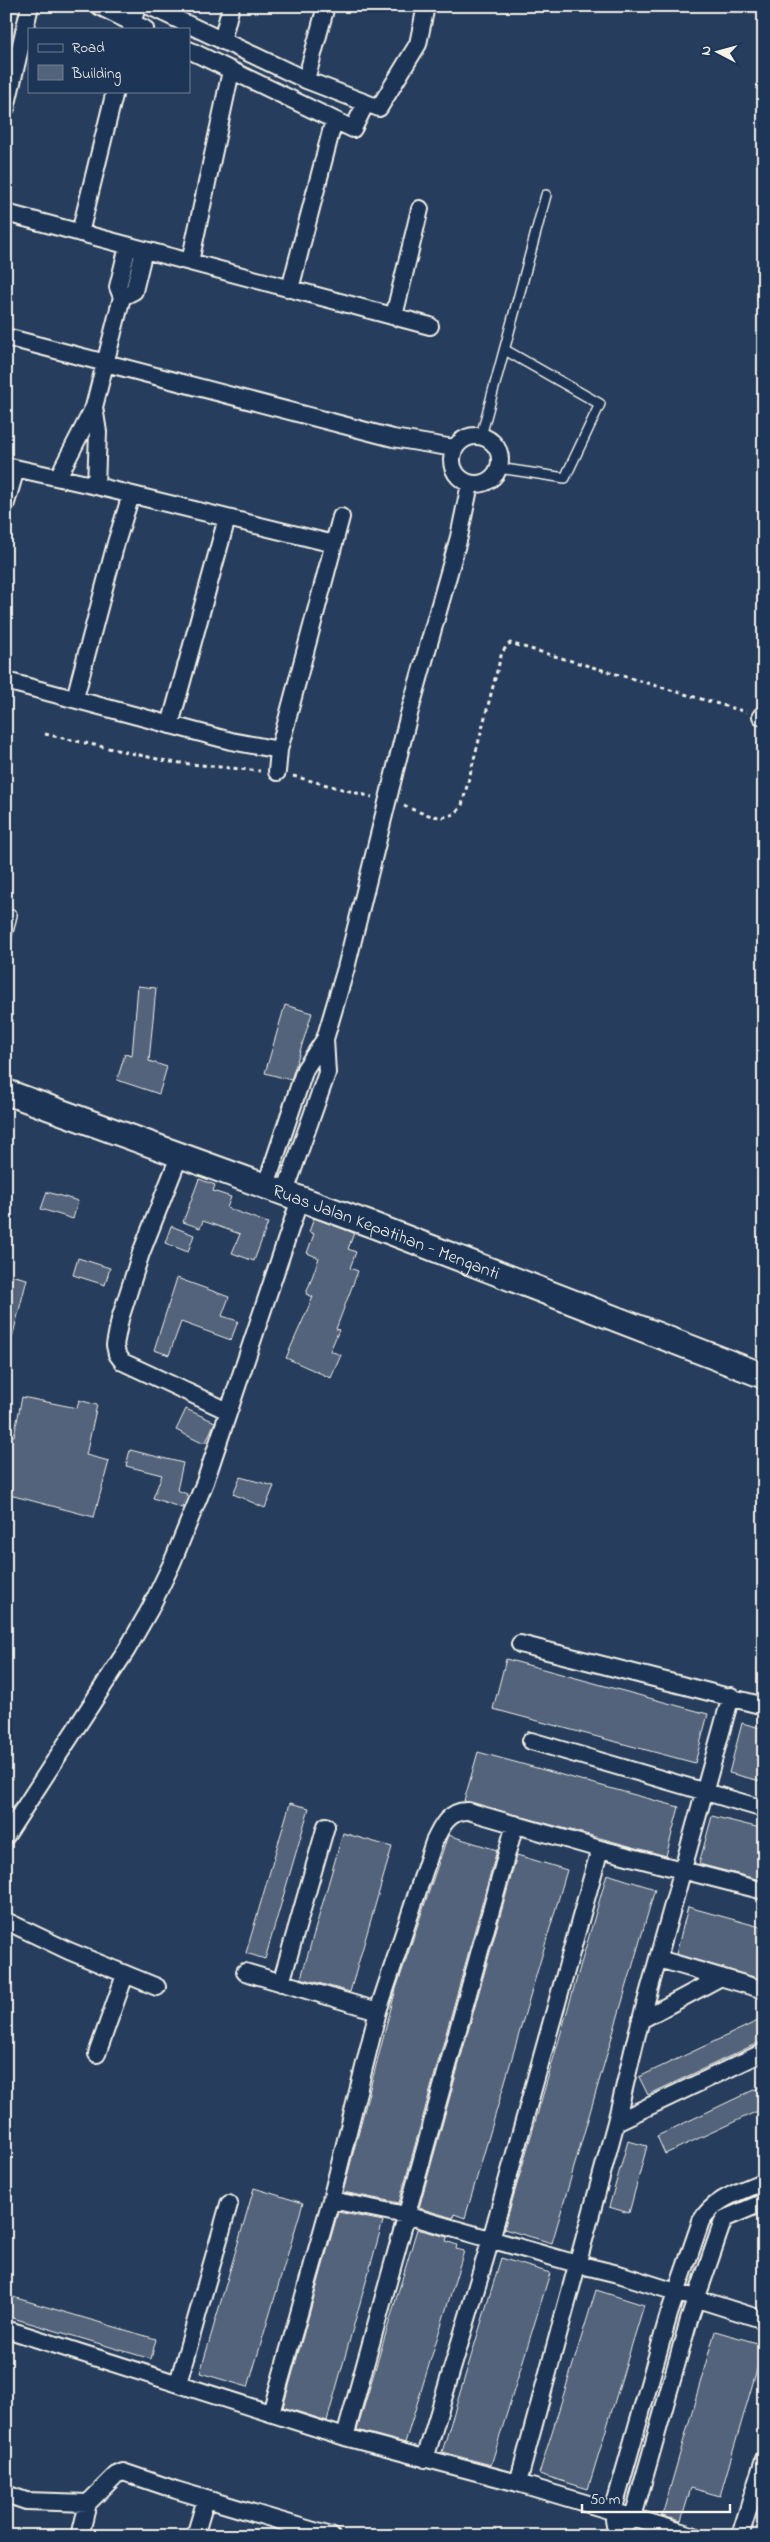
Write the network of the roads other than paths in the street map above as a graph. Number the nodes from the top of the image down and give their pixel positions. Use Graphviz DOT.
graph roads {
  1 [pos="30,6"];
  2 [pos="99,6"];
  3 [pos="137,6"];
  4 [pos="149,6"];
  5 [pos="231,6"];
  6 [pos="326,6"];
  7 [pos="426,6"];
  8 [pos="136,27"];
  9 [pos="222,41"];
  10 [pos="190,50"];
  11 [pos="231,70"];
  12 [pos="306,80"];
  13 [pos="115,92"];
  14 [pos="366,103"];
  15 [pos="6,108"];
  16 [pos="334,120"];
  17 [pos="546,195"];
  18 [pos="420,209"];
  19 [pos="6,213"];
  20 [pos="80,233"];
  21 [pos="128,246"];
  22 [pos="144,250"];
  23 [pos="190,262"];
  24 [pos="290,289"];
  25 [pos="122,297"];
  26 [pos="394,316"];
  27 [pos="430,326"];
  28 [pos="6,337"];
  29 [pos="505,350"];
  30 [pos="106,362"];
  31 [pos="94,407"];
  32 [pos="482,436"];
  33 [pos="454,448"];
  34 [pos="11,468"];
  35 [pos="499,468"];
  36 [pos="58,477"];
  37 [pos="470,484"];
  38 [pos="96,486"];
  39 [pos="131,495"];
  40 [pos="6,502"];
  41 [pos="227,518"];
  42 [pos="341,518"];
  43 [pos="334,544"];
  44 [pos="6,681"];
  45 [pos="75,698"];
  46 [pos="170,725"];
  47 [pos="278,750"];
  48 [pos="276,772"];
  49 [pos="12,915"];
  50 [pos="6,940"];
  51 [pos="325,1039"];
  52 [pos="6,1092"];
  53 [pos="180,1154"];
  54 [pos="284,1192"];
  55 [pos="764,1376"];
  56 [pos="228,1411"];
  57 [pos="520,1644"];
  58 [pos="731,1696"];
  59 [pos="764,1706"];
  60 [pos="531,1741"];
  61 [pos="705,1793"];
  62 [pos="764,1809"];
  63 [pos="515,1824"];
  64 [pos="326,1826"];
  65 [pos="6,1836"];
  66 [pos="600,1849"];
  67 [pos="683,1869"];
  68 [pos="764,1891"];
  69 [pos="6,1921"];
  70 [pos="659,1959"];
  71 [pos="245,1972"];
  72 [pos="125,1975"];
  73 [pos="721,1977"];
  74 [pos="281,1983"];
  75 [pos="157,1987"];
  76 [pos="764,1990"];
  77 [pos="378,2011"];
  78 [pos="641,2020"];
  79 [pos="764,2052"];
  80 [pos="97,2054"];
  81 [pos="616,2122"];
  82 [pos="764,2181"];
  83 [pos="331,2200"];
  84 [pos="764,2202"];
  85 [pos="229,2204"];
  86 [pos="406,2215"];
  87 [pos="491,2239"];
  88 [pos="577,2264"];
  89 [pos="676,2291"];
  90 [pos="697,2297"];
  91 [pos="764,2320"];
  92 [pos="6,2328"];
  93 [pos="178,2383"];
  94 [pos="271,2414"];
  95 [pos="345,2437"];
  96 [pos="425,2459"];
  97 [pos="764,2459"];
  98 [pos="518,2484"];
  99 [pos="6,2494"];
  100 [pos="206,2499"];
  101 [pos="88,2503"];
  102 [pos="613,2511"];
  103 [pos="633,2517"];
  104 [pos="309,2533"];
  105 [pos="615,2534"];
  106 [pos="80,2536"];
  107 [pos="195,2536"];
  108 [pos="331,2536"];
  109 [pos="695,2536"];
  110 [pos="740,2536"];
  1 -- 15 [label="street"];
  2 -- 8 [label="street"];
  3 -- 8 [label="street"];
  4 -- 9 [label="street"];
  5 -- 9 [label="street"];
  6 -- 12 [label="street"];
  7 -- 14 [label="street"];
  9 -- 12 [label="street"];
  10 -- 11 [label="street"];
  11 -- 16 [label="street"];
  11 -- 23 [label="street"];
  12 -- 14 [label="street"];
  13 -- 20 [label="street"];
  14 -- 16 [label="street"];
  16 -- 24 [label="street"];
  17 -- 29 [label="lane"];
  18 -- 26 [label="street"];
  19 -- 20 [label="street"];
  20 -- 21 [label="street"];
  21 -- 22 [label="street"];
  21 -- 25 [label="street"];
  22 -- 23 [label="street"];
  22 -- 25 [label="street"];
  23 -- 24 [label="street"];
  24 -- 26 [label="street"];
  25 -- 30 [label="street"];
  26 -- 27 [label="street"];
  28 -- 30 [label="street"];
  29 -- 32 [label="lane"];
  29 -- 35 [label="lane"];
  30 -- 31 [label="street"];
  30 -- 33 [label="street"];
  31 -- 36 [label="street"];
  31 -- 38 [label="street"];
  32 -- 33 [label="street"];
  32 -- 35 [label="street"];
  33 -- 37 [label="street"];
  34 -- 36 [label="street"];
  34 -- 40 [label="street"];
  35 -- 37 [label="street"];
  36 -- 38 [label="street"];
  37 -- 51 [label="street"];
  38 -- 39 [label="street"];
  39 -- 41 [label="street"];
  39 -- 45 [label="street"];
  41 -- 43 [label="street"];
  41 -- 46 [label="street"];
  42 -- 43 [label="street"];
  43 -- 47 [label="street"];
  44 -- 45 [label="street"];
  45 -- 46 [label="street"];
  46 -- 47 [label="street"];
  47 -- 48 [label="street"];
  49 -- 50 [label="lane"];
  51 -- 54 [label="street"];
  51 -- 54 [label="street"];
  52 -- 53 [label="main road, Ruas Jalan Kepatihan - Menganti"];
  53 -- 54 [label="main road, Ruas Jalan Kepatihan - Menganti"];
  53 -- 56 [label="street"];
  54 -- 55 [label="main road, Ruas Jalan Kepatihan - Menganti"];
  54 -- 56 [label="street"];
  56 -- 65 [label="street"];
  57 -- 58 [label="street"];
  58 -- 59 [label="street"];
  58 -- 61 [label="street"];
  60 -- 61 [label="street"];
  61 -- 62 [label="street"];
  61 -- 67 [label="street"];
  63 -- 66 [label="street"];
  63 -- 77 [label="street"];
  63 -- 86 [label="street"];
  64 -- 74 [label="street"];
  66 -- 67 [label="street"];
  66 -- 87 [label="street"];
  67 -- 68 [label="street"];
  67 -- 70 [label="street"];
  69 -- 72 [label="street"];
  70 -- 73 [label="street"];
  70 -- 78 [label="street"];
  71 -- 74 [label="street"];
  72 -- 75 [label="street"];
  72 -- 80 [label="street"];
  73 -- 76 [label="street"];
  73 -- 78 [label="street"];
  74 -- 77 [label="street"];
  77 -- 83 [label="street"];
  78 -- 81 [label="street"];
  79 -- 81 [label="street"];
  81 -- 88 [label="street"];
  82 -- 89 [label="street"];
  83 -- 86 [label="street"];
  83 -- 94 [label="street"];
  84 -- 90 [label="street"];
  85 -- 93 [label="street"];
  86 -- 87 [label="street"];
  86 -- 95 [label="street"];
  87 -- 88 [label="street"];
  87 -- 96 [label="street"];
  88 -- 89 [label="street"];
  88 -- 98 [label="street"];
  89 -- 90 [label="street"];
  89 -- 102 [label="street"];
  90 -- 91 [label="street"];
  90 -- 103 [label="street"];
  92 -- 93 [label="street"];
  93 -- 94 [label="street"];
  94 -- 95 [label="street"];
  95 -- 96 [label="street"];
  96 -- 98 [label="street"];
  97 -- 110 [label="street"];
  98 -- 102 [label="street"];
  99 -- 101 [label="street"];
  100 -- 101 [label="street"];
  100 -- 104 [label="street"];
  100 -- 107 [label="street"];
  101 -- 106 [label="street"];
  102 -- 103 [label="street"];
  102 -- 105 [label="street"];
  103 -- 105 [label="street"];
  103 -- 109 [label="street"];
  104 -- 108 [label="street"];
}
